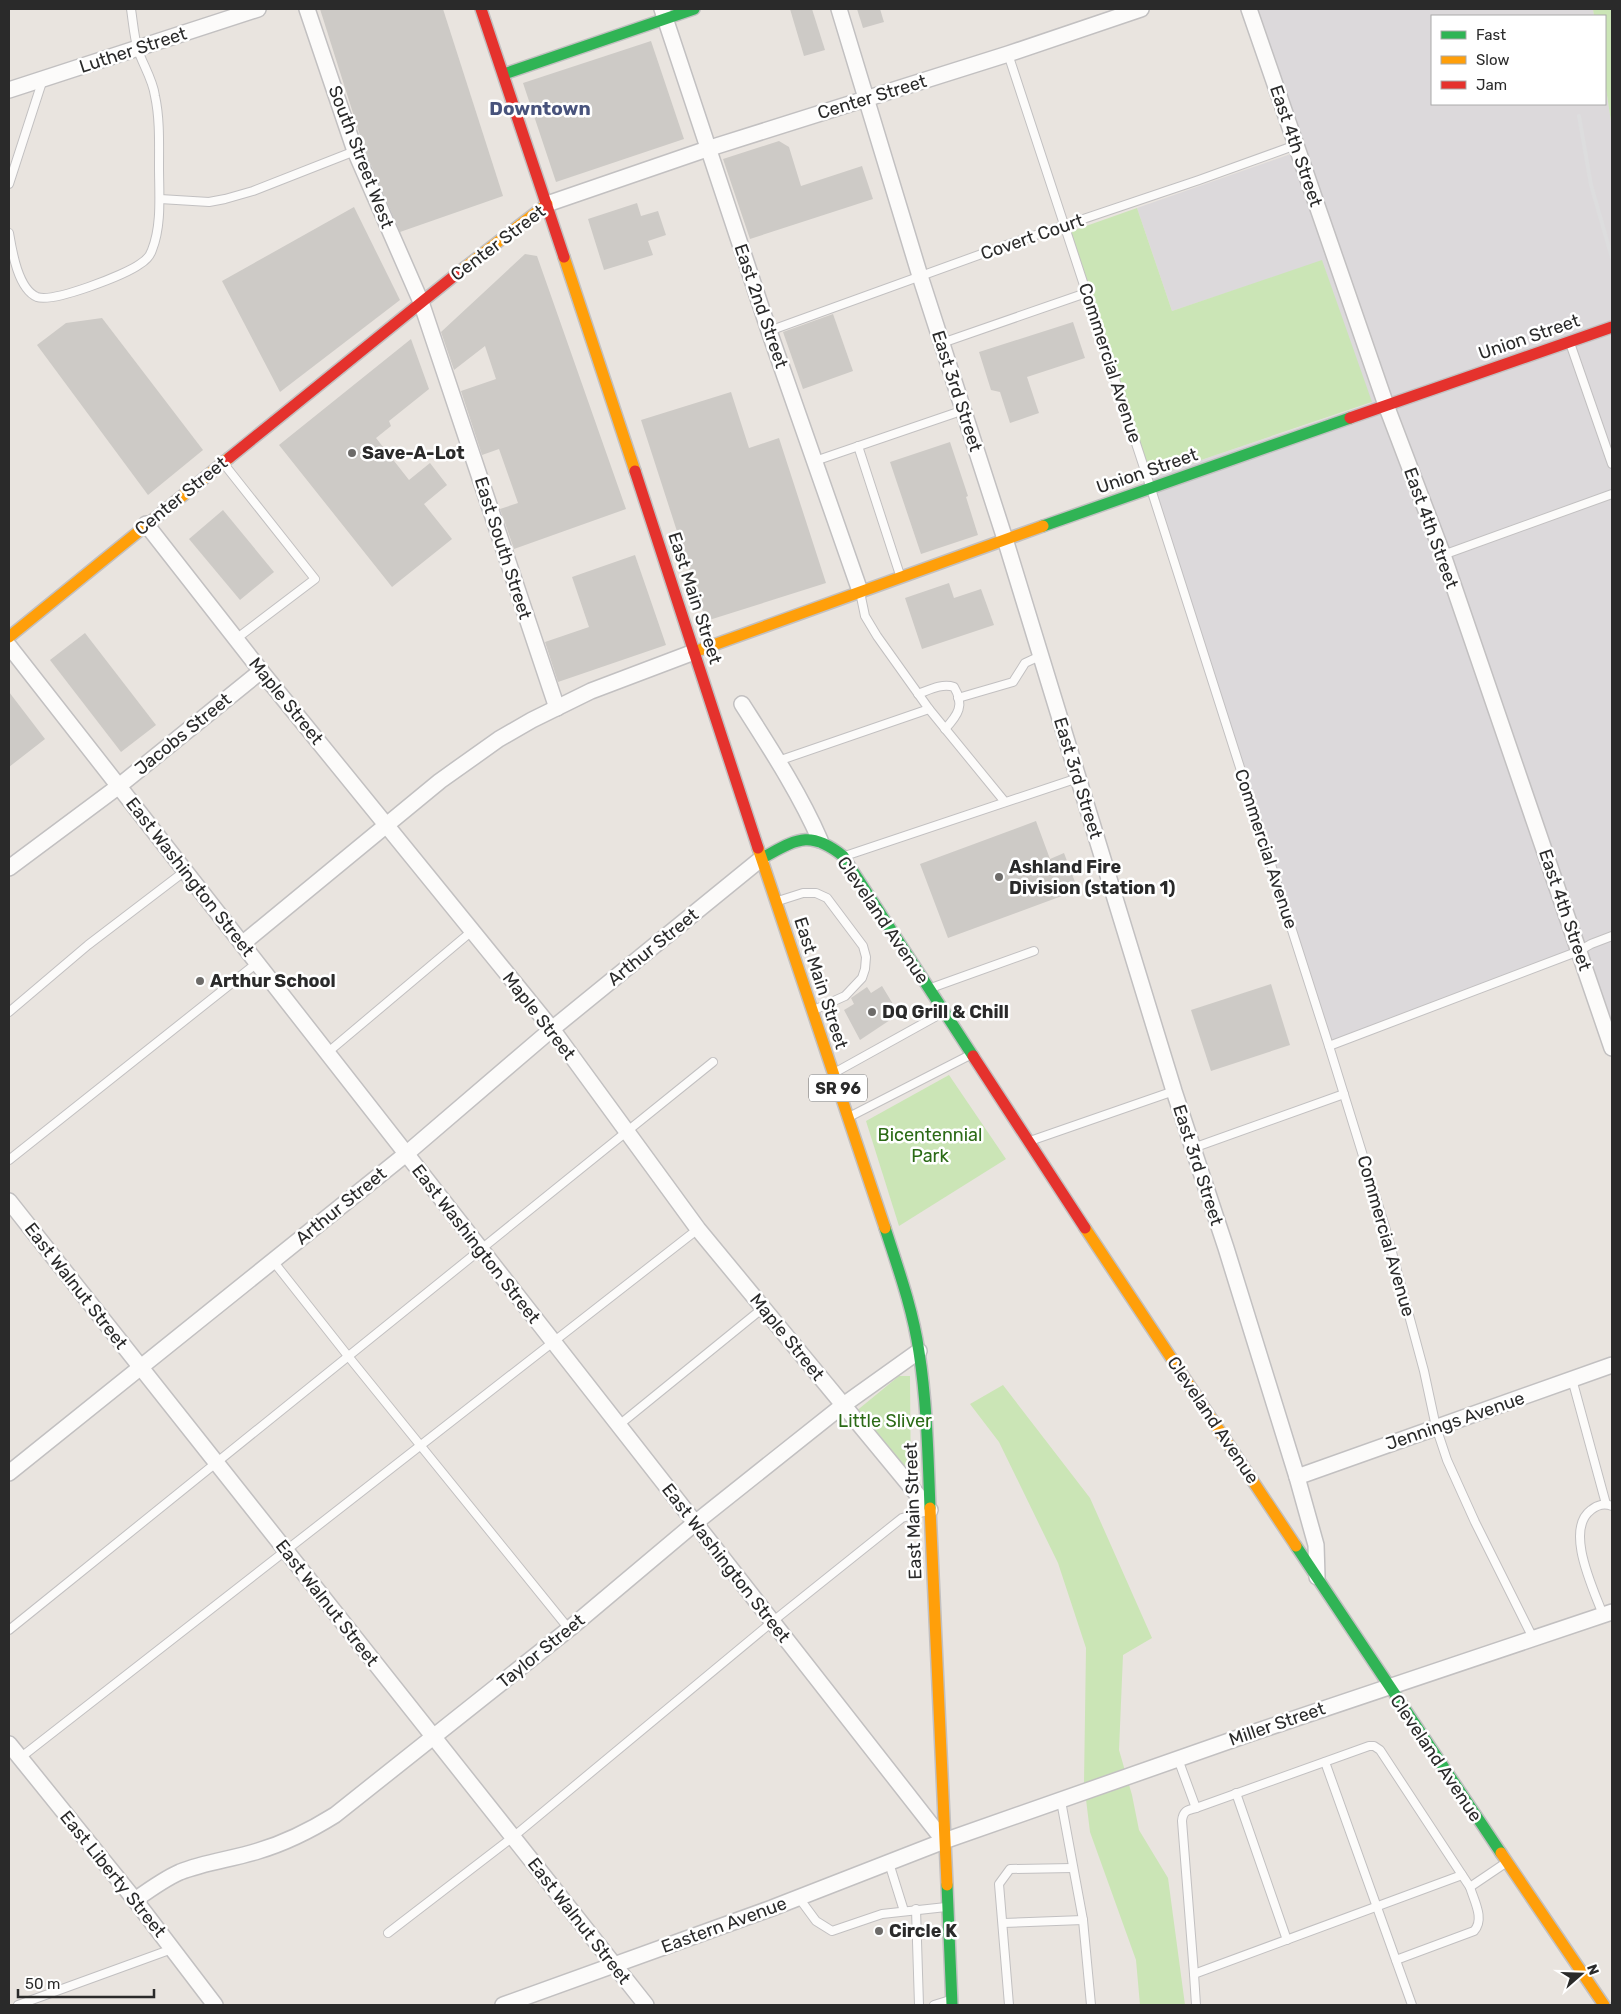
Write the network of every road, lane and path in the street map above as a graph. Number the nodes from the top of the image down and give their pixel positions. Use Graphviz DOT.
graph roads {
  1 [pos="130,9"];
  2 [pos="258,9"];
  3 [pos="307,9"];
  4 [pos="481,9"];
  5 [pos="694,9"];
  6 [pos="838,9"];
  7 [pos="1140,9"];
  8 [pos="1249,9"];
  9 [pos="664,14"];
  10 [pos="138,48"];
  11 [pos="1008,54"];
  12 [pos="504,74"];
  13 [pos="43,78"];
  14 [pos="9,90"];
  15 [pos="866,98"];
  16 [pos="1296,145"];
  17 [pos="707,149"];
  18 [pos="355,151"];
  19 [pos="9,184"];
  20 [pos="160,200"];
  21 [pos="547,204"];
  22 [pos="1064,226"];
  23 [pos="9,233"];
  24 [pos="920,276"];
  25 [pos="1086,293"];
  26 [pos="421,302"];
  27 [pos="1612,327"];
  28 [pos="769,331"];
  29 [pos="1569,342"];
  30 [pos="942,343"];
  31 [pos="1386,405"];
  32 [pos="964,410"];
  33 [pos="858,446"];
  34 [pos="815,461"];
  35 [pos="222,462"];
  36 [pos="1612,464"];
  37 [pos="1151,489"];
  38 [pos="1612,494"];
  39 [pos="146,524"];
  40 [pos="1004,539"];
  41 [pos="1442,555"];
  42 [pos="900,577"];
  43 [pos="860,592"];
  44 [pos="9,637"];
  45 [pos="236,639"];
  46 [pos="9,646"];
  47 [pos="694,652"];
  48 [pos="1040,656"];
  49 [pos="261,671"];
  50 [pos="918,694"];
  51 [pos="958,698"];
  52 [pos="742,704"];
  53 [pos="557,708"];
  54 [pos="928,709"];
  55 [pos="945,729"];
  56 [pos="778,760"];
  57 [pos="1078,778"];
  58 [pos="119,786"];
  59 [pos="1006,802"];
  60 [pos="385,824"];
  61 [pos="820,840"];
  62 [pos="843,856"];
  63 [pos="762,858"];
  64 [pos="9,868"];
  65 [pos="185,870"];
  66 [pos="776,901"];
  67 [pos="472,931"];
  68 [pos="1612,936"];
  69 [pos="242,944"];
  70 [pos="1034,951"];
  71 [pos="1579,951"];
  72 [pos="257,963"];
  73 [pos="929,988"];
  74 [pos="812,1011"];
  75 [pos="9,1012"];
  76 [pos="944,1012"];
  77 [pos="552,1029"];
  78 [pos="1329,1046"];
  79 [pos="1612,1048"];
  80 [pos="327,1053"];
  81 [pos="972,1054"];
  82 [pos="713,1062"];
  83 [pos="833,1074"];
  84 [pos="1174,1091"];
  85 [pos="1344,1094"];
  86 [pos="848,1118"];
  87 [pos="626,1132"];
  88 [pos="1028,1142"];
  89 [pos="1193,1148"];
  90 [pos="406,1154"];
  91 [pos="9,1160"];
  92 [pos="9,1201"];
  93 [pos="698,1229"];
  94 [pos="480,1249"];
  95 [pos="273,1260"];
  96 [pos="763,1308"];
  97 [pos="553,1342"];
  98 [pos="919,1351"];
  99 [pos="348,1356"];
  100 [pos="1612,1365"];
  101 [pos="140,1367"];
  102 [pos="1572,1379"];
  103 [pos="842,1406"];
  104 [pos="619,1425"];
  105 [pos="1436,1427"];
  106 [pos="420,1446"];
  107 [pos="216,1463"];
  108 [pos="9,1473"];
  109 [pos="1297,1476"];
  110 [pos="1609,1505"];
  111 [pos="930,1510"];
  112 [pos="695,1523"];
  113 [pos="286,1551"];
  114 [pos="1317,1577"];
  115 [pos="1608,1614"];
  116 [pos="772,1622"];
  117 [pos="569,1629"];
  118 [pos="9,1630"];
  119 [pos="1533,1638"];
  120 [pos="1388,1686"];
  121 [pos="434,1737"];
  122 [pos="9,1744"];
  123 [pos="20,1758"];
  124 [pos="1178,1759"];
  125 [pos="1325,1762"];
  126 [pos="1236,1793"];
  127 [pos="1061,1801"];
  128 [pos="1196,1808"];
  129 [pos="513,1838"];
  130 [pos="944,1842"];
  131 [pos="1507,1862"];
  132 [pos="889,1863"];
  133 [pos="1073,1868"];
  134 [pos="1462,1875"];
  135 [pos="1470,1887"];
  136 [pos="799,1898"];
  137 [pos="134,1900"];
  138 [pos="948,1907"];
  139 [pos="1377,1907"];
  140 [pos="916,1909"];
  141 [pos="904,1911"];
  142 [pos="1083,1920"];
  143 [pos="1003,1923"];
  144 [pos="388,1933"];
  145 [pos="1287,1940"];
  146 [pos="172,1949"];
  147 [pos="1396,1960"];
  148 [pos="614,1966"];
  149 [pos="1194,1974"];
  150 [pos="952,2002"];
  151 [pos="18,2005"];
  152 [pos="215,2005"];
  153 [pos="503,2005"];
  154 [pos="646,2005"];
  155 [pos="919,2005"];
  156 [pos="934,2005"];
  157 [pos="1009,2005"];
  158 [pos="1091,2005"];
  159 [pos="1196,2005"];
  160 [pos="1412,2005"];
  161 [pos="1604,2005"];
  1 -- 10 [label="lane"];
  2 -- 10 [label="street, Luther Street"];
  3 -- 18 [label="street, South Street West"];
  4 -- 12 [label="main road, East Main Street"];
  5 -- 9 [label="main road"];
  6 -- 15 [label="street, East 3rd Street"];
  7 -- 11 [label="street, Center Street"];
  8 -- 16 [label="street, East 4th Street"];
  9 -- 12 [label="main road"];
  9 -- 17 [label="street, East 2nd Street"];
  10 -- 13 [label="street, Luther Street"];
  10 -- 20 [label="lane"];
  11 -- 15 [label="street, Center Street"];
  11 -- 22 [label="lane, Commercial Avenue"];
  12 -- 21 [label="main road, East Main Street"];
  13 -- 14 [label="street, Luther Street"];
  13 -- 19 [label="lane"];
  15 -- 17 [label="street, Center Street"];
  15 -- 24 [label="street, East 3rd Street"];
  16 -- 22 [label="lane, Covert Court"];
  16 -- 31 [label="street, East 4th Street"];
  17 -- 21 [label="street, Center Street"];
  17 -- 28 [label="street, East 2nd Street"];
  18 -- 20 [label="lane"];
  18 -- 26 [label="street, South Street West"];
  20 -- 23 [label="lane"];
  21 -- 26 [label="main road, Center Street"];
  21 -- 47 [label="main road, East Main Street / SR 96"];
  22 -- 24 [label="lane, Covert Court"];
  22 -- 25 [label="lane, Commercial Avenue"];
  24 -- 28 [label="lane, Covert Court"];
  24 -- 30 [label="street, East 3rd Street"];
  25 -- 30 [label="lane"];
  25 -- 37 [label="lane, Commercial Avenue"];
  26 -- 35 [label="main road, Center Street"];
  26 -- 53 [label="street, East South Street"];
  27 -- 29 [label="main road, Union Street"];
  28 -- 34 [label="street, East 2nd Street"];
  29 -- 31 [label="main road, Union Street"];
  29 -- 36 [label="lane"];
  30 -- 32 [label="street, East 3rd Street"];
  31 -- 37 [label="main road, Union Street"];
  31 -- 41 [label="street, East 4th Street"];
  32 -- 33 [label="lane"];
  32 -- 40 [label="street, East 3rd Street"];
  33 -- 34 [label="lane"];
  33 -- 42 [label="lane"];
  34 -- 43 [label="street, East 2nd Street"];
  35 -- 39 [label="main road, Center Street"];
  35 -- 45 [label="lane"];
  37 -- 40 [label="main road, Union Street"];
  37 -- 78 [label="lane, Commercial Avenue"];
  38 -- 41 [label="lane"];
  39 -- 44 [label="main road, Center Street"];
  39 -- 45 [label="street, Maple Street"];
  40 -- 42 [label="main road, Union Street"];
  40 -- 48 [label="street, East 3rd Street"];
  41 -- 71 [label="street, East 4th Street"];
  42 -- 43 [label="main road, Union Street"];
  43 -- 47 [label="main road, Union Street"];
  43 -- 50 [label="lane"];
  45 -- 49 [label="street, Maple Street"];
  46 -- 58 [label="street, East Washington Street"];
  47 -- 53 [label="street"];
  47 -- 63 [label="main road, East Main Street / SR 96"];
  48 -- 51 [label="lane"];
  48 -- 57 [label="street, East 3rd Street"];
  49 -- 58 [label="street, Jacobs Street"];
  49 -- 60 [label="street, Maple Street"];
  50 -- 51 [label="lane"];
  50 -- 54 [label="lane"];
  51 -- 55 [label="lane"];
  52 -- 56 [label="street"];
  53 -- 60 [label="street"];
  54 -- 55 [label="lane"];
  54 -- 56 [label="lane"];
  55 -- 59 [label="lane"];
  56 -- 61 [label="street"];
  57 -- 59 [label="lane"];
  57 -- 84 [label="street, East 3rd Street"];
  58 -- 64 [label="street, Jacobs Street"];
  58 -- 65 [label="street, East Washington Street"];
  59 -- 62 [label="lane"];
  60 -- 67 [label="street, Maple Street"];
  60 -- 69 [label="street"];
  61 -- 62 [label="main road, Cleveland Avenue"];
  61 -- 63 [label="main road"];
  62 -- 73 [label="main road, Cleveland Avenue"];
  63 -- 66 [label="main road, East Main Street / SR 96"];
  63 -- 77 [label="street, Arthur Street"];
  65 -- 69 [label="street, East Washington Street"];
  65 -- 75 [label="lane"];
  66 -- 74 [label="main road, East Main Street / SR 96"];
  66 -- 74 [label="lane"];
  67 -- 77 [label="street, Maple Street"];
  67 -- 80 [label="lane"];
  68 -- 71 [label="lane"];
  69 -- 72 [label="street, East Washington Street"];
  70 -- 73 [label="lane"];
  71 -- 78 [label="lane"];
  71 -- 79 [label="street, East 4th Street"];
  72 -- 80 [label="street, East Washington Street"];
  72 -- 91 [label="lane"];
  73 -- 76 [label="main road, Cleveland Avenue"];
  74 -- 83 [label="main road, East Main Street / SR 96"];
  76 -- 81 [label="main road, Cleveland Avenue"];
  76 -- 83 [label="lane"];
  77 -- 87 [label="street, Maple Street"];
  77 -- 90 [label="street, Arthur Street"];
  78 -- 85 [label="lane, Commercial Avenue"];
  80 -- 90 [label="street, East Washington Street"];
  81 -- 86 [label="lane"];
  81 -- 88 [label="main road, Cleveland Avenue"];
  82 -- 87 [label="lane"];
  83 -- 86 [label="main road, East Main Street / SR 96"];
  84 -- 88 [label="lane"];
  84 -- 89 [label="street, East 3rd Street"];
  85 -- 89 [label="lane"];
  85 -- 105 [label="lane, Commercial Avenue"];
  86 -- 98 [label="main road, East Main Street / SR 96"];
  87 -- 93 [label="street, Maple Street"];
  87 -- 94 [label="lane"];
  88 -- 114 [label="main road, Cleveland Avenue"];
  89 -- 109 [label="street, East 3rd Street"];
  90 -- 94 [label="street, East Washington Street"];
  90 -- 95 [label="street, Arthur Street"];
  92 -- 101 [label="street, East Walnut Street"];
  93 -- 96 [label="street, Maple Street"];
  93 -- 97 [label="lane"];
  94 -- 97 [label="street, East Washington Street"];
  94 -- 99 [label="lane"];
  95 -- 99 [label="lane"];
  95 -- 101 [label="street, Arthur Street"];
  96 -- 103 [label="street, Maple Street"];
  96 -- 104 [label="lane"];
  97 -- 104 [label="street, East Washington Street"];
  97 -- 106 [label="lane"];
  98 -- 103 [label="street, Taylor Street"];
  98 -- 111 [label="main road, East Main Street / SR 96"];
  99 -- 106 [label="lane"];
  99 -- 107 [label="lane"];
  100 -- 102 [label="street, Jennings Avenue"];
  101 -- 107 [label="street, East Walnut Street"];
  101 -- 108 [label="street, Arthur Street"];
  102 -- 105 [label="street, Jennings Avenue"];
  102 -- 110 [label="lane"];
  103 -- 111 [label="street, Maple Street"];
  103 -- 112 [label="street, Taylor Street"];
  104 -- 112 [label="street, East Washington Street"];
  105 -- 109 [label="street, Jennings Avenue"];
  105 -- 119 [label="lane, Commercial Avenue"];
  106 -- 113 [label="lane"];
  106 -- 117 [label="lane"];
  107 -- 113 [label="street, East Walnut Street"];
  107 -- 118 [label="lane"];
  109 -- 114 [label="street, East 3rd Street"];
  110 -- 115 [label="lane"];
  111 -- 116 [label="lane"];
  111 -- 130 [label="main road, East Main Street / SR 96"];
  112 -- 116 [label="street, East Washington Street"];
  112 -- 117 [label="street, Taylor Street"];
  113 -- 121 [label="street, East Walnut Street"];
  113 -- 123 [label="lane"];
  114 -- 120 [label="main road, Cleveland Avenue"];
  115 -- 119 [label="street, Miller Street"];
  116 -- 129 [label="lane"];
  116 -- 130 [label="street, East Washington Street"];
  117 -- 121 [label="street, Taylor Street"];
  119 -- 120 [label="street, Miller Street"];
  120 -- 124 [label="street, Miller Street"];
  120 -- 131 [label="main road, Cleveland Avenue"];
  121 -- 129 [label="street, East Walnut Street"];
  121 -- 137 [label="street, Taylor Street"];
  122 -- 123 [label="street, East Liberty Street"];
  123 -- 137 [label="street, East Liberty Street"];
  124 -- 127 [label="street, Miller Street"];
  124 -- 128 [label="lane"];
  125 -- 126 [label="lane"];
  125 -- 134 [label="lane"];
  125 -- 139 [label="lane"];
  126 -- 128 [label="lane"];
  126 -- 145 [label="lane"];
  127 -- 130 [label="street, Miller Street"];
  127 -- 133 [label="lane"];
  128 -- 149 [label="lane"];
  129 -- 144 [label="lane"];
  129 -- 148 [label="street, East Walnut Street"];
  130 -- 132 [label="street, Eastern Avenue"];
  130 -- 138 [label="main road, East Main Street / SR 96"];
  131 -- 135 [label="lane"];
  131 -- 161 [label="main road, Cleveland Avenue"];
  132 -- 136 [label="street, Eastern Avenue"];
  132 -- 141 [label="lane"];
  133 -- 142 [label="lane"];
  133 -- 143 [label="lane"];
  134 -- 135 [label="lane"];
  134 -- 139 [label="lane"];
  135 -- 147 [label="lane"];
  136 -- 141 [label="lane"];
  136 -- 148 [label="street, Eastern Avenue"];
  137 -- 146 [label="street, East Liberty Street"];
  138 -- 140 [label="lane"];
  138 -- 150 [label="main road, East Main Street / SR 96"];
  139 -- 145 [label="lane"];
  139 -- 147 [label="lane"];
  140 -- 141 [label="lane"];
  140 -- 155 [label="lane"];
  142 -- 143 [label="lane"];
  142 -- 158 [label="lane"];
  143 -- 157 [label="lane"];
  145 -- 149 [label="lane"];
  146 -- 151 [label="lane"];
  146 -- 152 [label="street, East Liberty Street"];
  147 -- 160 [label="lane"];
  148 -- 153 [label="street, Eastern Avenue"];
  148 -- 154 [label="street, East Walnut Street"];
  149 -- 159 [label="lane"];
  150 -- 156 [label="lane"];
}
